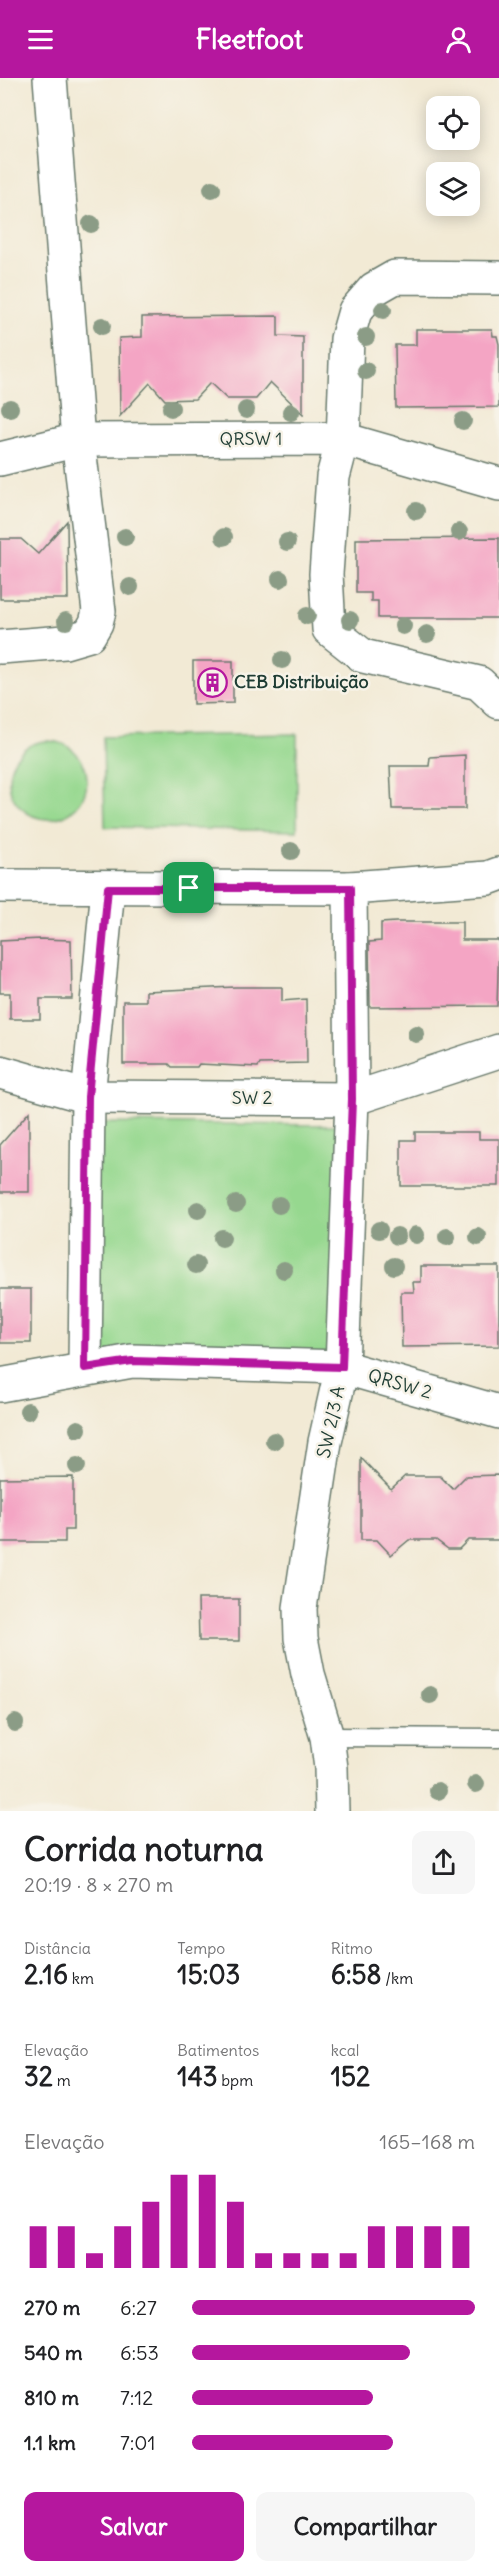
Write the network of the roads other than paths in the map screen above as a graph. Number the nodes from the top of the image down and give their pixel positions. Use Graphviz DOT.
graph roads {
  1 [pos="50,78"];
  2 [pos="499,278"];
  3 [pos="343,439"];
  4 [pos="78,440"];
  5 [pos="0,459"];
  6 [pos="499,484"];
  7 [pos="0,647"];
  8 [pos="499,702"];
  9 [pos="499,874"];
  10 [pos="0,886"];
  11 [pos="108,888"];
  12 [pos="350,888"];
  13 [pos="499,1051"];
  14 [pos="0,1072"];
  15 [pos="88,1097"];
  16 [pos="352,1099"];
  17 [pos="342,1367"];
  18 [pos="85,1368"];
  19 [pos="0,1385"];
  20 [pos="499,1412"];
  21 [pos="327,1737"];
  22 [pos="499,1738"];
  23 [pos="332,1811"];
  1 -- 4 [label="street"];
  2 -- 3 [label="street"];
  3 -- 4 [label="street, QRSW 1"];
  3 -- 6 [label="street, QRSW 1"];
  3 -- 8 [label="street"];
  4 -- 5 [label="street, QRSW 1"];
  4 -- 7 [label="street"];
  9 -- 12 [label="street"];
  10 -- 11 [label="street"];
  11 -- 12 [label="street"];
  11 -- 15 [label="street"];
  12 -- 16 [label="street, SW 2/3 A"];
  13 -- 16 [label="street, SW 2"];
  14 -- 15 [label="street, SW 2"];
  15 -- 16 [label="street, SW 2"];
  15 -- 18 [label="street"];
  16 -- 17 [label="street, SW 2/3 A"];
  17 -- 18 [label="street, QRSW 2"];
  17 -- 20 [label="street, QRSW 2"];
  17 -- 21 [label="street, SW 2/3 A"];
  18 -- 19 [label="street, QRSW 2"];
  21 -- 22 [label="lane"];
  21 -- 23 [label="street, SW 2/3 A"];
}
